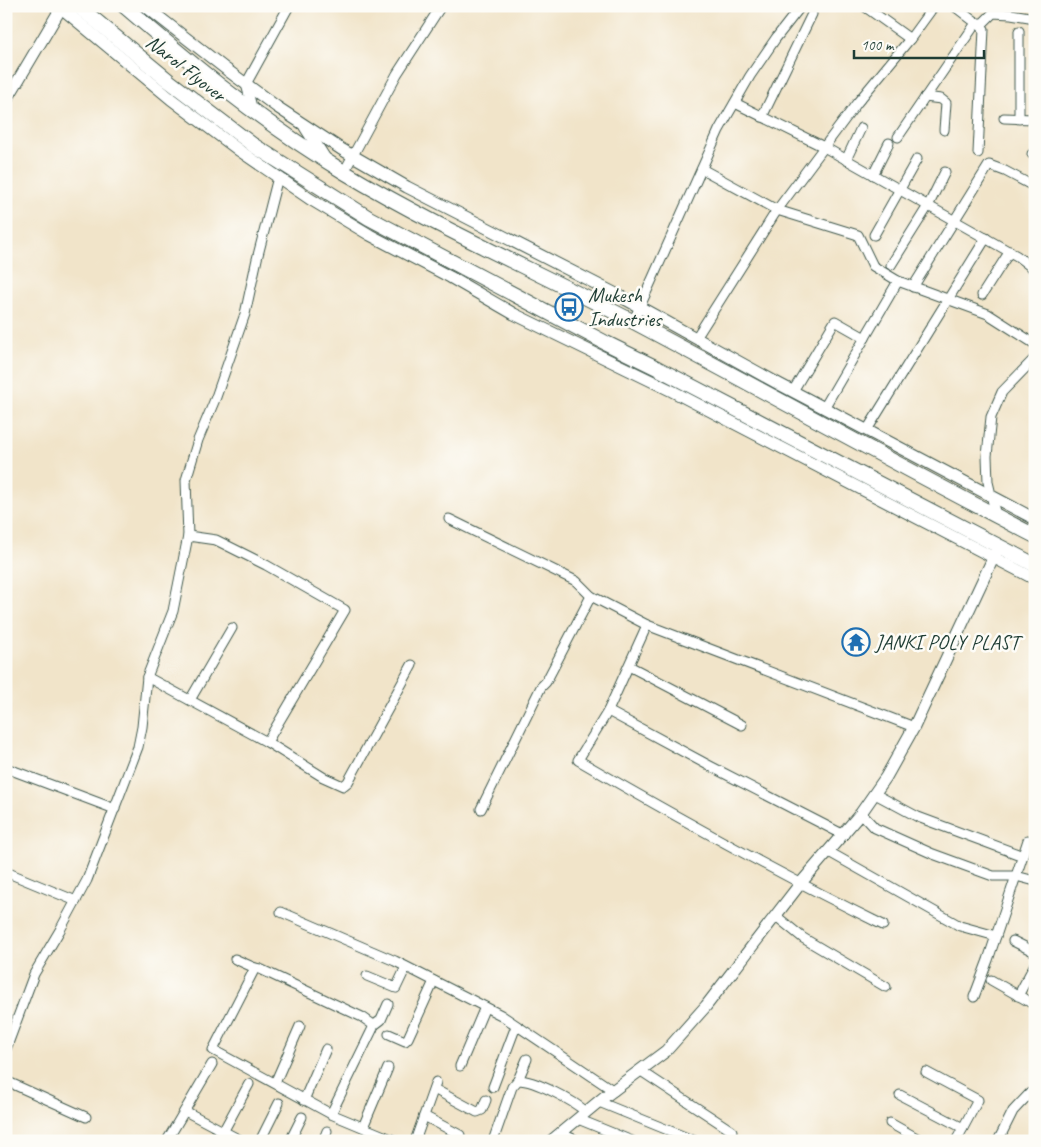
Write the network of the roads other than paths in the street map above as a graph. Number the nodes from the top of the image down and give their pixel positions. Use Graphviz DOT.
graph roads {
  1 [pos="78,6"];
  2 [pos="124,6"];
  3 [pos="145,6"];
  4 [pos="289,6"];
  5 [pos="440,6"];
  6 [pos="801,6"];
  7 [pos="864,6"];
  8 [pos="921,6"];
  9 [pos="954,6"];
  10 [pos="60,7"];
  11 [pos="932,9"];
  12 [pos="812,14"];
  13 [pos="1035,18"];
  14 [pos="976,23"];
  15 [pos="1019,32"];
  16 [pos="910,39"];
  17 [pos="246,84"];
  18 [pos="926,97"];
  19 [pos="6,101"];
  20 [pos="734,103"];
  21 [pos="253,111"];
  22 [pos="762,117"];
  23 [pos="1004,118"];
  24 [pos="1019,119"];
  25 [pos="1035,119"];
  26 [pos="303,123"];
  27 [pos="861,128"];
  28 [pos="944,130"];
  29 [pos="898,137"];
  30 [pos="889,144"];
  31 [pos="243,146"];
  32 [pos="824,147"];
  33 [pos="978,153"];
  34 [pos="352,155"];
  35 [pos="917,159"];
  36 [pos="326,160"];
  37 [pos="846,160"];
  38 [pos="702,169"];
  39 [pos="344,172"];
  40 [pos="945,172"];
  41 [pos="873,175"];
  42 [pos="278,177"];
  43 [pos="1035,187"];
  44 [pos="900,190"];
  45 [pos="328,201"];
  46 [pos="928,206"];
  47 [pos="777,210"];
  48 [pos="954,220"];
  49 [pos="493,232"];
  50 [pos="874,235"];
  51 [pos="986,238"];
  52 [pos="485,247"];
  53 [pos="1010,251"];
  54 [pos="546,258"];
  55 [pos="891,265"];
  56 [pos="1035,270"];
  57 [pos="539,274"];
  58 [pos="898,281"];
  59 [pos="914,287"];
  60 [pos="612,292"];
  61 [pos="982,295"];
  62 [pos="948,299"];
  63 [pos="604,307"];
  64 [pos="639,307"];
  65 [pos="633,322"];
  66 [pos="696,338"];
  67 [pos="865,338"];
  68 [pos="1035,344"];
  69 [pos="1035,358"];
  70 [pos="793,391"];
  71 [pos="824,408"];
  72 [pos="867,430"];
  73 [pos="938,468"];
  74 [pos="931,482"];
  75 [pos="991,496"];
  76 [pos="996,516"];
  77 [pos="449,519"];
  78 [pos="1035,519"];
  79 [pos="188,536"];
  80 [pos="1035,536"];
  81 [pos="996,552"];
  82 [pos="1035,565"];
  83 [pos="1035,579"];
  84 [pos="591,596"];
  85 [pos="647,625"];
  86 [pos="232,628"];
  87 [pos="412,665"];
  88 [pos="629,666"];
  89 [pos="147,677"];
  90 [pos="190,700"];
  91 [pos="608,711"];
  92 [pos="742,725"];
  93 [pos="914,727"];
  94 [pos="267,742"];
  95 [pos="6,768"];
  96 [pos="874,794"];
  97 [pos="115,808"];
  98 [pos="481,809"];
  99 [pos="861,814"];
  100 [pos="844,835"];
  101 [pos="1035,842"];
  102 [pos="830,852"];
  103 [pos="1023,856"];
  104 [pos="6,872"];
  105 [pos="1016,876"];
  106 [pos="1035,881"];
  107 [pos="800,884"];
  108 [pos="76,900"];
  109 [pos="281,912"];
  110 [pos="776,916"];
  111 [pos="883,925"];
  112 [pos="996,936"];
  113 [pos="1013,941"];
  114 [pos="1035,952"];
  115 [pos="235,959"];
  116 [pos="1035,964"];
  117 [pos="406,967"];
  118 [pos="255,968"];
  119 [pos="367,976"];
  120 [pos="991,980"];
  121 [pos="434,981"];
  122 [pos="886,987"];
  123 [pos="1018,996"];
  124 [pos="974,998"];
  125 [pos="388,1004"];
  126 [pos="1035,1005"];
  127 [pos="485,1007"];
  128 [pos="300,1026"];
  129 [pos="373,1026"];
  130 [pos="516,1026"];
  131 [pos="389,1034"];
  132 [pos="6,1049"];
  133 [pos="326,1049"];
  134 [pos="527,1059"];
  135 [pos="212,1064"];
  136 [pos="460,1066"];
  137 [pos="388,1068"];
  138 [pos="641,1071"];
  139 [pos="926,1072"];
  140 [pos="518,1080"];
  141 [pos="6,1081"];
  142 [pos="275,1083"];
  143 [pos="249,1084"];
  144 [pos="492,1087"];
  145 [pos="614,1091"];
  146 [pos="900,1095"];
  147 [pos="1035,1095"];
  148 [pos="304,1100"];
  149 [pos="486,1100"];
  150 [pos="598,1102"];
  151 [pos="279,1103"];
  152 [pos="185,1111"];
  153 [pos="331,1114"];
  154 [pos="424,1116"];
  155 [pos="582,1116"];
  156 [pos="86,1117"];
  157 [pos="302,1117"];
  158 [pos="890,1123"];
  159 [pos="362,1127"];
  160 [pos="963,1128"];
  161 [pos="327,1130"];
  162 [pos="732,1131"];
  163 [pos="223,1132"];
  164 [pos="460,1135"];
  165 [pos="556,1137"];
  166 [pos="168,1139"];
  167 [pos="218,1141"];
  168 [pos="242,1141"];
  169 [pos="260,1141"];
  170 [pos="290,1141"];
  171 [pos="323,1141"];
  172 [pos="396,1141"];
  173 [pos="415,1141"];
  174 [pos="493,1141"];
  175 [pos="578,1141"];
  176 [pos="632,1141"];
  177 [pos="694,1141"];
  178 [pos="922,1141"];
  179 [pos="956,1141"];
  180 [pos="998,1141"];
  1 -- 31 [label="main road, Narol Flyover"];
  2 -- 21 [label="main road, Narol Flyover"];
  3 -- 17 [label="street"];
  4 -- 17 [label="street"];
  5 -- 34 [label="street"];
  6 -- 20 [label="street"];
  7 -- 16 [label="street"];
  8 -- 11 [label="street"];
  9 -- 14 [label="street"];
  10 -- 19 [label="street"];
  10 -- 31 [label="street"];
  11 -- 16 [label="street"];
  12 -- 22 [label="street"];
  13 -- 14 [label="street"];
  14 -- 18 [label="street"];
  14 -- 33 [label="street"];
  15 -- 24 [label="street"];
  16 -- 32 [label="street"];
  17 -- 21 [label="street"];
  17 -- 26 [label="street"];
  18 -- 28 [label="street"];
  18 -- 29 [label="street"];
  20 -- 22 [label="street"];
  20 -- 38 [label="street"];
  21 -- 36 [label="main road, Narol Flyover"];
  22 -- 32 [label="street"];
  23 -- 24 [label="street"];
  24 -- 25 [label="street"];
  26 -- 34 [label="street"];
  26 -- 36 [label="street"];
  27 -- 37 [label="street"];
  30 -- 41 [label="street"];
  31 -- 42 [label="street"];
  31 -- 45 [label="main road, Narol Flyover"];
  32 -- 37 [label="street"];
  32 -- 47 [label="street"];
  34 -- 39 [label="street"];
  34 -- 49 [label="street"];
  35 -- 44 [label="street"];
  36 -- 39 [label="main road, Narol Flyover"];
  37 -- 41 [label="street"];
  38 -- 47 [label="street"];
  38 -- 64 [label="street"];
  39 -- 52 [label="main road, Narol Flyover"];
  40 -- 46 [label="street"];
  41 -- 44 [label="street"];
  42 -- 45 [label="street"];
  42 -- 79 [label="street"];
  43 -- 48 [label="street"];
  44 -- 46 [label="street"];
  44 -- 50 [label="street"];
  45 -- 81 [label="main road, Narol Flyover"];
  46 -- 48 [label="street"];
  46 -- 55 [label="street"];
  47 -- 58 [label="street"];
  47 -- 66 [label="street"];
  48 -- 51 [label="street"];
  48 -- 59 [label="street"];
  49 -- 52 [label="street"];
  49 -- 54 [label="street"];
  51 -- 53 [label="street"];
  51 -- 62 [label="street"];
  52 -- 57 [label="main road, Narol Flyover"];
  53 -- 56 [label="street"];
  53 -- 61 [label="street"];
  54 -- 57 [label="street"];
  54 -- 60 [label="street"];
  57 -- 63 [label="main road, Narol Flyover"];
  58 -- 59 [label="street"];
  58 -- 67 [label="street"];
  59 -- 62 [label="street"];
  60 -- 63 [label="street"];
  60 -- 64 [label="street"];
  62 -- 68 [label="street"];
  62 -- 72 [label="street"];
  63 -- 65 [label="main road, Narol Flyover"];
  64 -- 65 [label="street"];
  64 -- 66 [label="street"];
  65 -- 74 [label="main road, Narol Flyover"];
  66 -- 70 [label="street"];
  67 -- 70 [label="street"];
  67 -- 71 [label="street"];
  69 -- 75 [label="street"];
  70 -- 71 [label="street"];
  71 -- 72 [label="street"];
  72 -- 73 [label="street"];
  73 -- 74 [label="street"];
  73 -- 75 [label="street"];
  74 -- 76 [label="main road, Narol Flyover"];
  75 -- 76 [label="street"];
  75 -- 78 [label="street"];
  76 -- 80 [label="main road, Narol Flyover"];
  77 -- 84 [label="street"];
  79 -- 89 [label="street"];
  79 -- 94 [label="street"];
  81 -- 82 [label="main road, Narol Flyover"];
  81 -- 83 [label="street"];
  81 -- 93 [label="street"];
  84 -- 85 [label="street"];
  84 -- 98 [label="street"];
  85 -- 88 [label="street"];
  85 -- 93 [label="street"];
  86 -- 90 [label="street"];
  87 -- 94 [label="street"];
  88 -- 91 [label="street"];
  88 -- 92 [label="street"];
  89 -- 90 [label="street"];
  89 -- 97 [label="street"];
  90 -- 94 [label="street"];
  91 -- 100 [label="street"];
  91 -- 107 [label="street"];
  93 -- 96 [label="street"];
  95 -- 97 [label="street"];
  96 -- 99 [label="street"];
  96 -- 103 [label="street"];
  97 -- 108 [label="street"];
  99 -- 100 [label="street"];
  99 -- 105 [label="street"];
  100 -- 102 [label="street"];
  101 -- 103 [label="street"];
  102 -- 107 [label="street"];
  102 -- 112 [label="street"];
  103 -- 105 [label="street"];
  104 -- 108 [label="street"];
  105 -- 106 [label="street"];
  105 -- 112 [label="street"];
  107 -- 110 [label="street"];
  107 -- 111 [label="street"];
  108 -- 132 [label="street"];
  109 -- 117 [label="street"];
  110 -- 122 [label="street"];
  110 -- 138 [label="street"];
  112 -- 124 [label="street"];
  113 -- 114 [label="street"];
  115 -- 118 [label="street"];
  116 -- 123 [label="street"];
  117 -- 119 [label="street"];
  117 -- 121 [label="street"];
  118 -- 129 [label="street"];
  118 -- 142 [label="street"];
  120 -- 123 [label="street"];
  121 -- 127 [label="street"];
  121 -- 131 [label="street"];
  123 -- 126 [label="street"];
  125 -- 129 [label="street"];
  127 -- 130 [label="street"];
  127 -- 136 [label="street"];
  128 -- 142 [label="street"];
  129 -- 153 [label="street"];
  130 -- 144 [label="street"];
  130 -- 145 [label="street"];
  133 -- 148 [label="street"];
  134 -- 140 [label="street"];
  135 -- 152 [label="street"];
  137 -- 159 [label="street"];
  138 -- 145 [label="street"];
  138 -- 162 [label="street"];
  139 -- 160 [label="street"];
  140 -- 155 [label="street"];
  140 -- 174 [label="street"];
  141 -- 156 [label="street"];
  142 -- 148 [label="street"];
  143 -- 163 [label="street"];
  145 -- 150 [label="street"];
  146 -- 160 [label="street"];
  147 -- 180 [label="street"];
  148 -- 153 [label="street"];
  149 -- 154 [label="street"];
  150 -- 155 [label="street"];
  150 -- 177 [label="street"];
  151 -- 169 [label="street"];
  152 -- 163 [label="street"];
  152 -- 166 [label="street"];
  153 -- 159 [label="street"];
  154 -- 164 [label="street"];
  154 -- 173 [label="street"];
  155 -- 165 [label="street"];
  155 -- 176 [label="street"];
  157 -- 170 [label="street"];
  158 -- 178 [label="street"];
  159 -- 172 [label="street"];
  160 -- 179 [label="street"];
  161 -- 171 [label="street"];
  163 -- 167 [label="street"];
  163 -- 168 [label="street"];
  165 -- 175 [label="street"];
}
